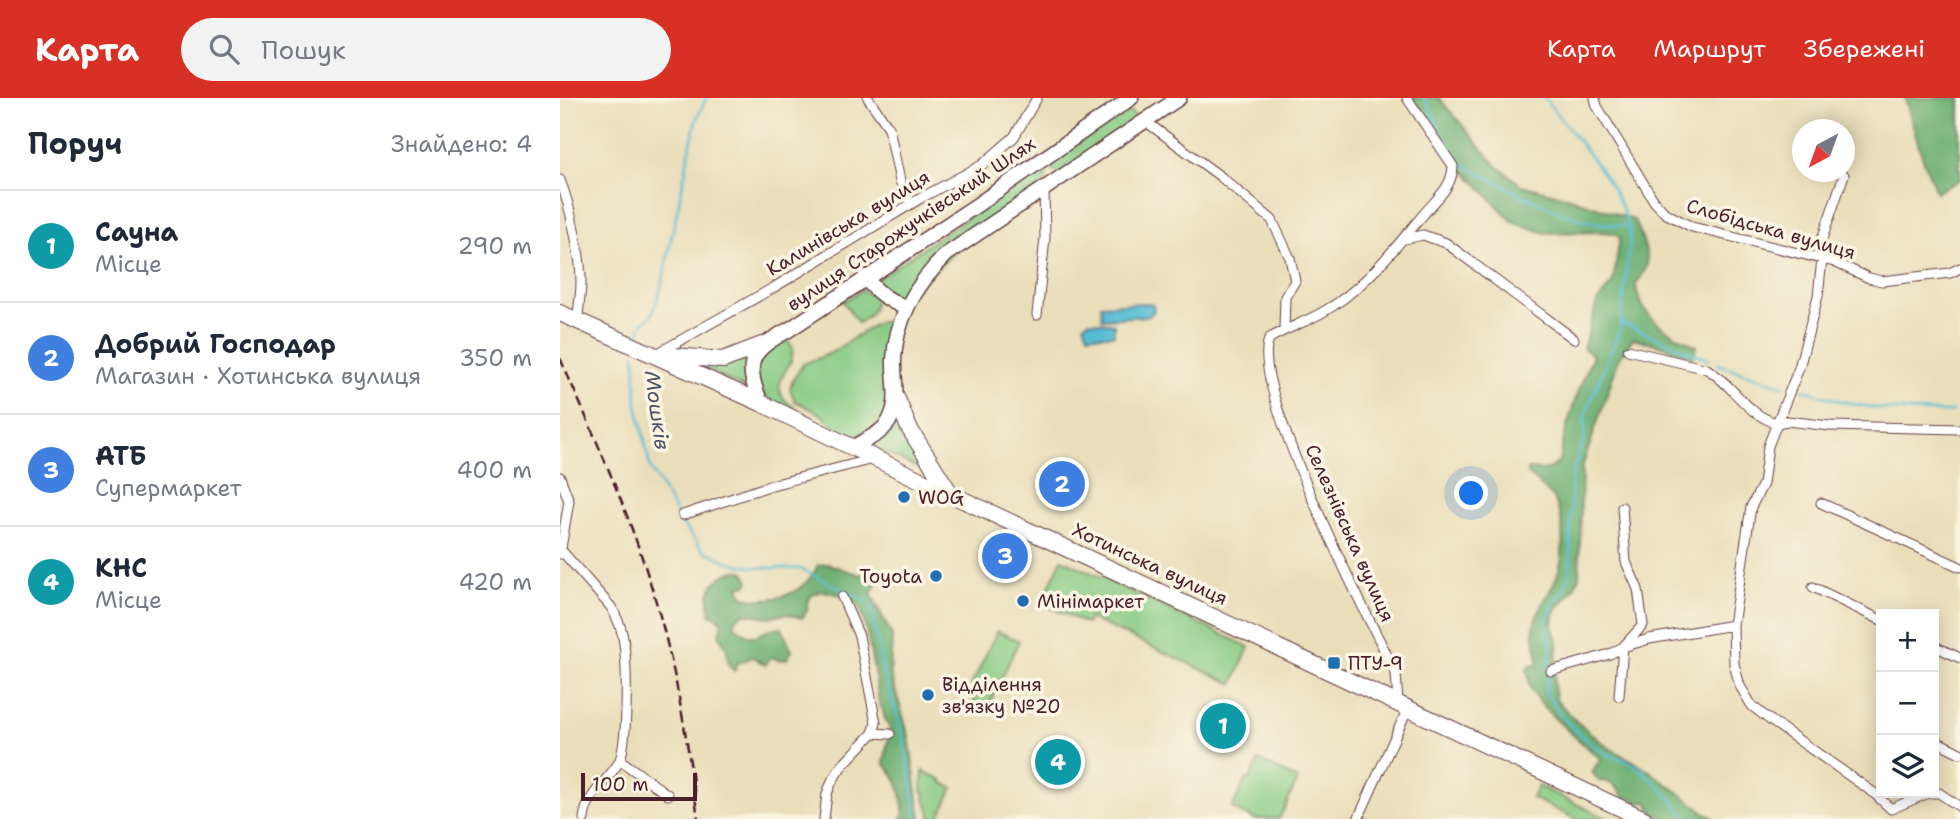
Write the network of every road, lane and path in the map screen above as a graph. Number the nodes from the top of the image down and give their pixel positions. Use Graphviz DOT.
graph roads {
  1 [pos="868,98"];
  2 [pos="1037,98"];
  3 [pos="1179,98"];
  4 [pos="1408,98"];
  5 [pos="1595,98"];
  6 [pos="1130,99"];
  7 [pos="1145,121"];
  8 [pos="1040,161"];
  9 [pos="560,180"];
  10 [pos="1842,182"];
  11 [pos="1049,185"];
  12 [pos="911,204"];
  13 [pos="1405,239"];
  14 [pos="1822,258"];
  15 [pos="1960,268"];
  16 [pos="865,277"];
  17 [pos="906,308"];
  18 [pos="560,313"];
  19 [pos="1037,315"];
  20 [pos="578,320"];
  21 [pos="1283,330"];
  22 [pos="1574,339"];
  23 [pos="762,345"];
  24 [pos="1628,350"];
  25 [pos="650,353"];
  26 [pos="897,399"];
  27 [pos="761,403"];
  28 [pos="1777,423"];
  29 [pos="1960,429"];
  30 [pos="853,448"];
  31 [pos="874,458"];
  32 [pos="560,477"];
  33 [pos="952,495"];
  34 [pos="1821,503"];
  35 [pos="1622,507"];
  36 [pos="683,514"];
  37 [pos="561,552"];
  38 [pos="1960,567"];
  39 [pos="1813,587"];
  40 [pos="842,597"];
  41 [pos="1876,618"];
  42 [pos="1733,625"];
  43 [pos="1623,647"];
  44 [pos="1939,648"];
  45 [pos="1960,659"];
  46 [pos="1551,671"];
  47 [pos="1619,696"];
  48 [pos="1403,706"];
  49 [pos="873,733"];
  50 [pos="890,734"];
  51 [pos="1939,742"];
  52 [pos="1960,753"];
  53 [pos="620,760"];
  54 [pos="667,796"];
  55 [pos="1960,807"];
  56 [pos="1892,814"];
  57 [pos="584,819"];
  58 [pos="824,819"];
  59 [pos="1358,819"];
  60 [pos="1644,819"];
  1 -- 12 [label="street"];
  2 -- 12 [label="street, Калинівська вулиця"];
  3 -- 7 [label="main road"];
  4 -- 13 [label="street"];
  5 -- 14 [label="street, Слобідська вулиця"];
  6 -- 7 [label="main road"];
  6 -- 8 [label="main road, вулиця Старожучківський Шлях"];
  7 -- 11 [label="main road"];
  7 -- 21 [label="street"];
  8 -- 11 [label="main road"];
  8 -- 16 [label="main road, вулиця Старожучківський Шлях"];
  9 -- 20 [label="street"];
  10 -- 14 [label="street"];
  11 -- 17 [label="main road"];
  11 -- 19 [label="street"];
  12 -- 25 [label="street, Калинівська вулиця"];
  13 -- 21 [label="street"];
  13 -- 22 [label="street"];
  14 -- 15 [label="street, Слобідська вулиця"];
  14 -- 28 [label="street"];
  16 -- 17 [label="main road"];
  16 -- 23 [label="main road, вулиця Старожучківський Шлях"];
  17 -- 26 [label="main road"];
  18 -- 20 [label="highway, Хотинська вулиця"];
  20 -- 25 [label="highway, Хотинська вулиця"];
  21 -- 48 [label="street, Селезнівська вулиця"];
  23 -- 25 [label="highway"];
  23 -- 27 [label="main road"];
  24 -- 28 [label="street"];
  25 -- 27 [label="highway, Хотинська вулиця"];
  26 -- 30 [label="main road"];
  26 -- 33 [label="highway"];
  27 -- 30 [label="highway, Хотинська вулиця"];
  28 -- 29 [label="street"];
  28 -- 42 [label="street"];
  30 -- 31 [label="highway, Хотинська вулиця"];
  31 -- 33 [label="highway, Хотинська вулиця"];
  31 -- 36 [label="street"];
  32 -- 37 [label="street"];
  33 -- 48 [label="highway, Хотинська вулиця"];
  34 -- 38 [label="street"];
  35 -- 43 [label="street"];
  37 -- 53 [label="street"];
  39 -- 41 [label="street"];
  40 -- 49 [label="street"];
  42 -- 43 [label="street"];
  42 -- 56 [label="street"];
  43 -- 46 [label="street"];
  43 -- 47 [label="street"];
  44 -- 45 [label="street"];
  48 -- 59 [label="street"];
  48 -- 60 [label="highway, Хотинська вулиця"];
  49 -- 50 [label="street"];
  49 -- 58 [label="street"];
  51 -- 52 [label="street"];
  53 -- 54 [label="street"];
  53 -- 57 [label="street"];
  55 -- 56 [label="street"];
}
